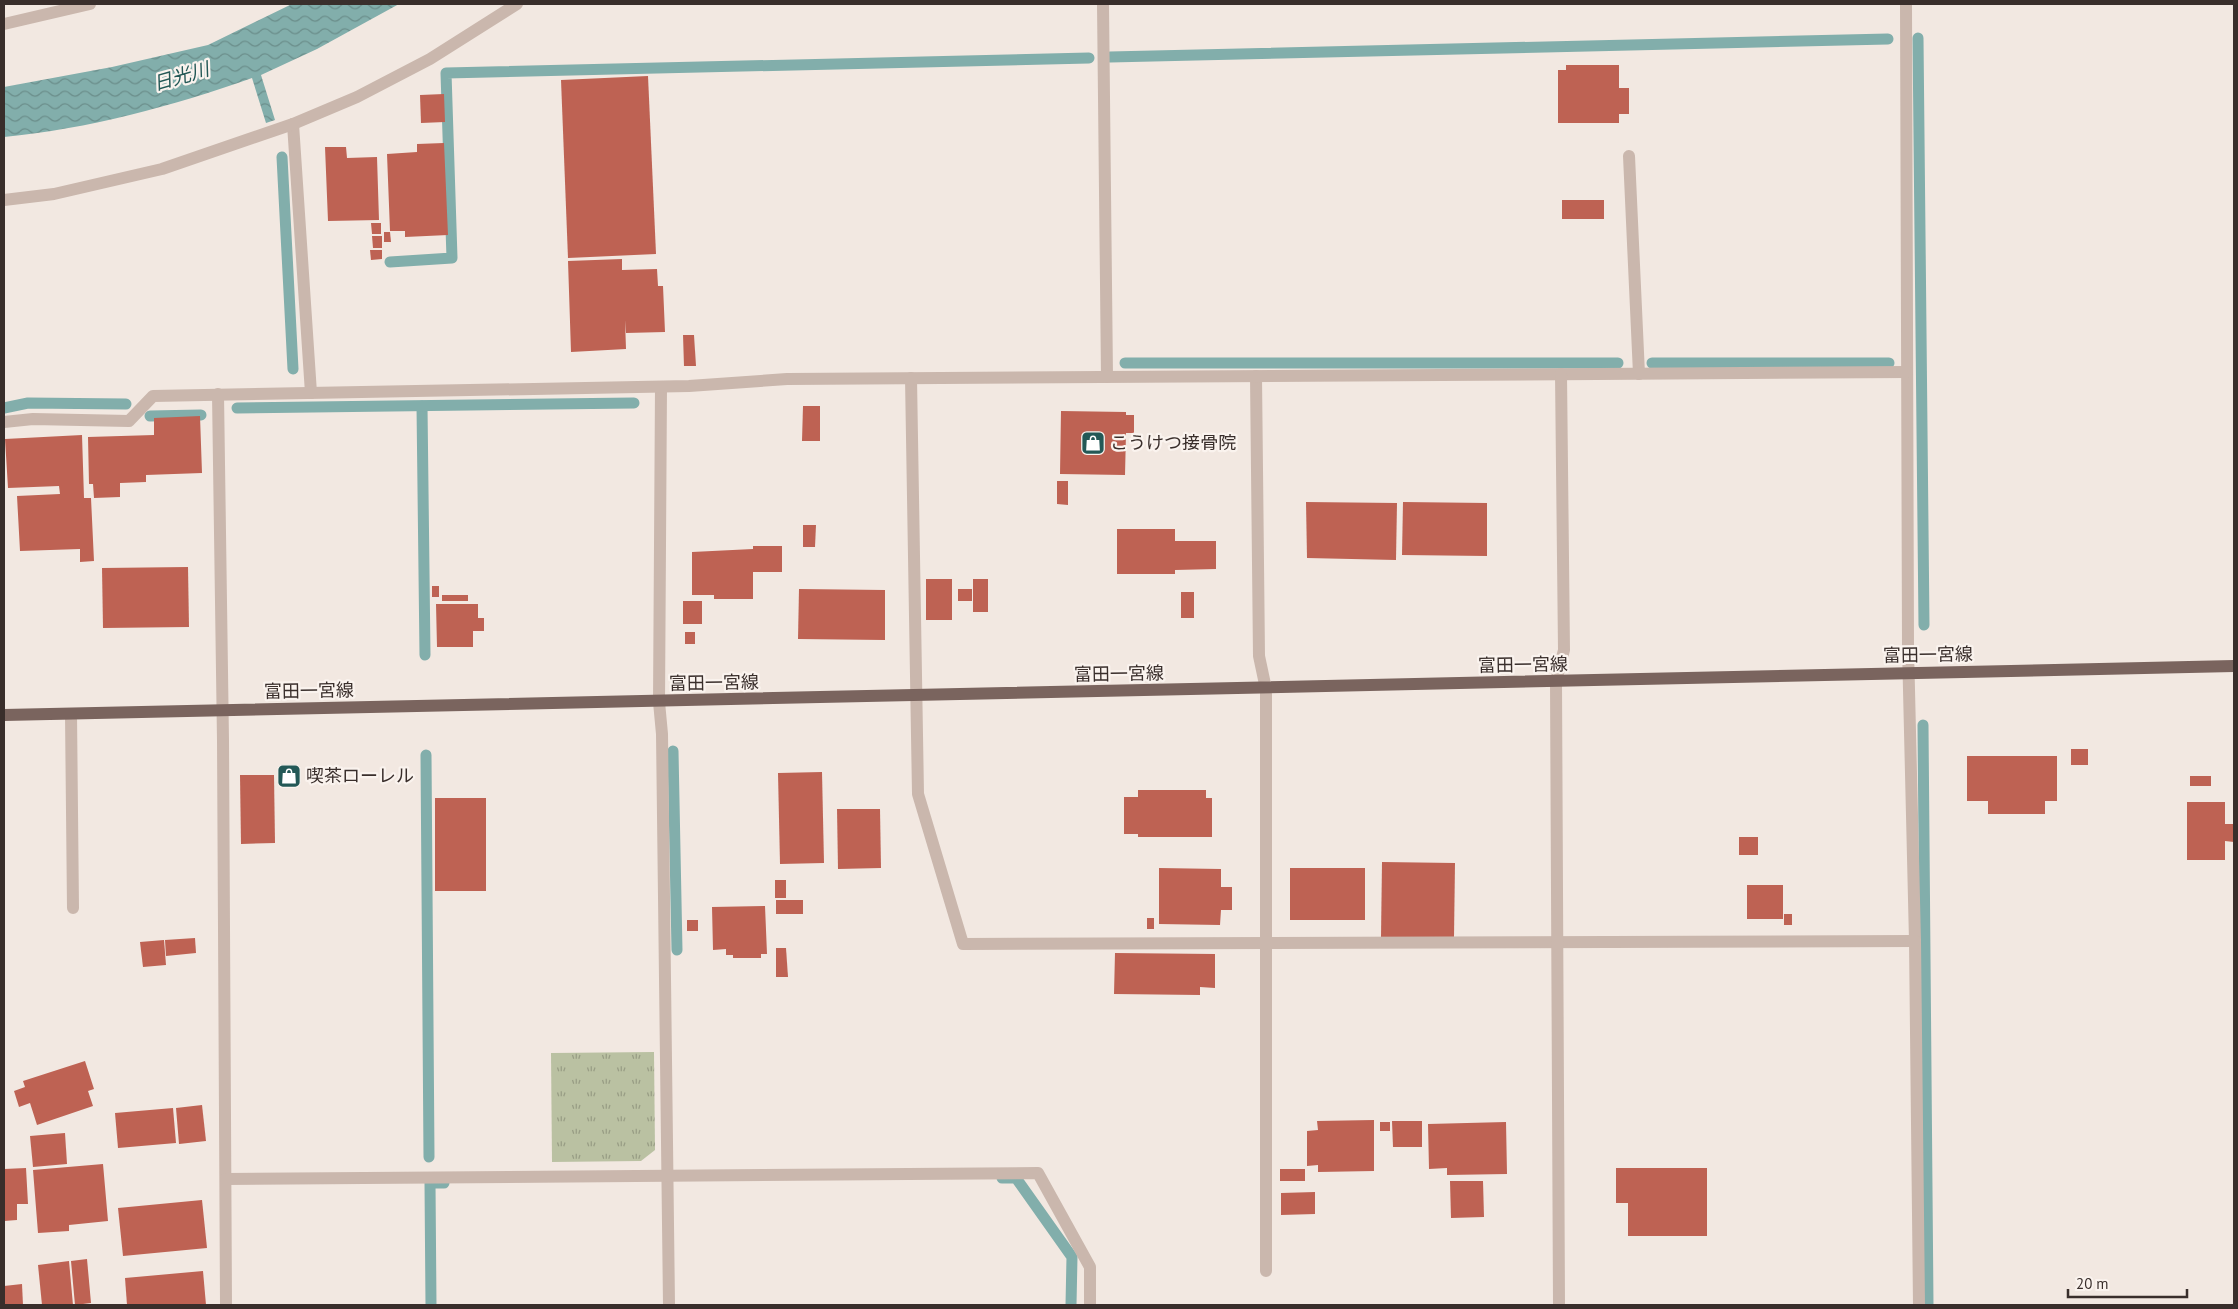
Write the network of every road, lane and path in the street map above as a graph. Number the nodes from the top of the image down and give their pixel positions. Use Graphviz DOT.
graph roads {
  1 [pos="90,4"];
  2 [pos="517,4"];
  3 [pos="1103,4"];
  4 [pos="1906,4"];
  5 [pos="4,24"];
  6 [pos="293,124"];
  7 [pos="1629,156"];
  8 [pos="4,200"];
  9 [pos="1907,372"];
  10 [pos="1561,374"];
  11 [pos="1638,374"];
  12 [pos="1256,376"];
  13 [pos="1106,377"];
  14 [pos="911,378"];
  15 [pos="661,387"];
  16 [pos="311,393"];
  17 [pos="218,394"];
  18 [pos="4,422"];
  19 [pos="2234,666"];
  20 [pos="1909,673"];
  21 [pos="1556,681"];
  22 [pos="1266,688"];
  23 [pos="914,696"];
  24 [pos="659,702"];
  25 [pos="223,711"];
  26 [pos="71,714"];
  27 [pos="4,716"];
  28 [pos="73,908"];
  29 [pos="1915,941"];
  30 [pos="1266,942"];
  31 [pos="1557,942"];
  32 [pos="669,1175"];
  33 [pos="226,1179"];
  34 [pos="1266,1270"];
  35 [pos="226,1305"];
  36 [pos="670,1305"];
  37 [pos="1090,1305"];
  38 [pos="1559,1305"];
  39 [pos="1919,1305"];
  1 -- 5 [label="street"];
  2 -- 6 [label="street"];
  3 -- 13 [label="street"];
  4 -- 9 [label="street"];
  6 -- 8 [label="street"];
  6 -- 16 [label="street"];
  7 -- 11 [label="street"];
  9 -- 11 [label="street"];
  9 -- 20 [label="street"];
  10 -- 11 [label="street"];
  10 -- 12 [label="street"];
  10 -- 21 [label="street"];
  12 -- 13 [label="street"];
  12 -- 22 [label="street"];
  13 -- 14 [label="street"];
  14 -- 15 [label="street"];
  14 -- 23 [label="street"];
  15 -- 16 [label="street"];
  15 -- 24 [label="street"];
  16 -- 17 [label="street"];
  17 -- 18 [label="street"];
  17 -- 25 [label="street"];
  19 -- 20 [label="main road, 富田一宮線"];
  20 -- 21 [label="main road, 富田一宮線"];
  20 -- 29 [label="street"];
  21 -- 22 [label="main road, 富田一宮線"];
  21 -- 31 [label="street"];
  22 -- 23 [label="main road, 富田一宮線"];
  22 -- 30 [label="street"];
  23 -- 24 [label="main road, 富田一宮線"];
  23 -- 30 [label="street"];
  24 -- 25 [label="main road, 富田一宮線"];
  24 -- 32 [label="street"];
  25 -- 26 [label="main road, 富田一宮線"];
  25 -- 33 [label="street"];
  26 -- 27 [label="main road, 富田一宮線"];
  26 -- 28 [label="street"];
  29 -- 31 [label="street"];
  29 -- 39 [label="street"];
  30 -- 31 [label="street"];
  30 -- 34 [label="street"];
  31 -- 38 [label="street"];
  32 -- 33 [label="street"];
  32 -- 36 [label="street"];
  32 -- 37 [label="street"];
  33 -- 35 [label="street"];
}
